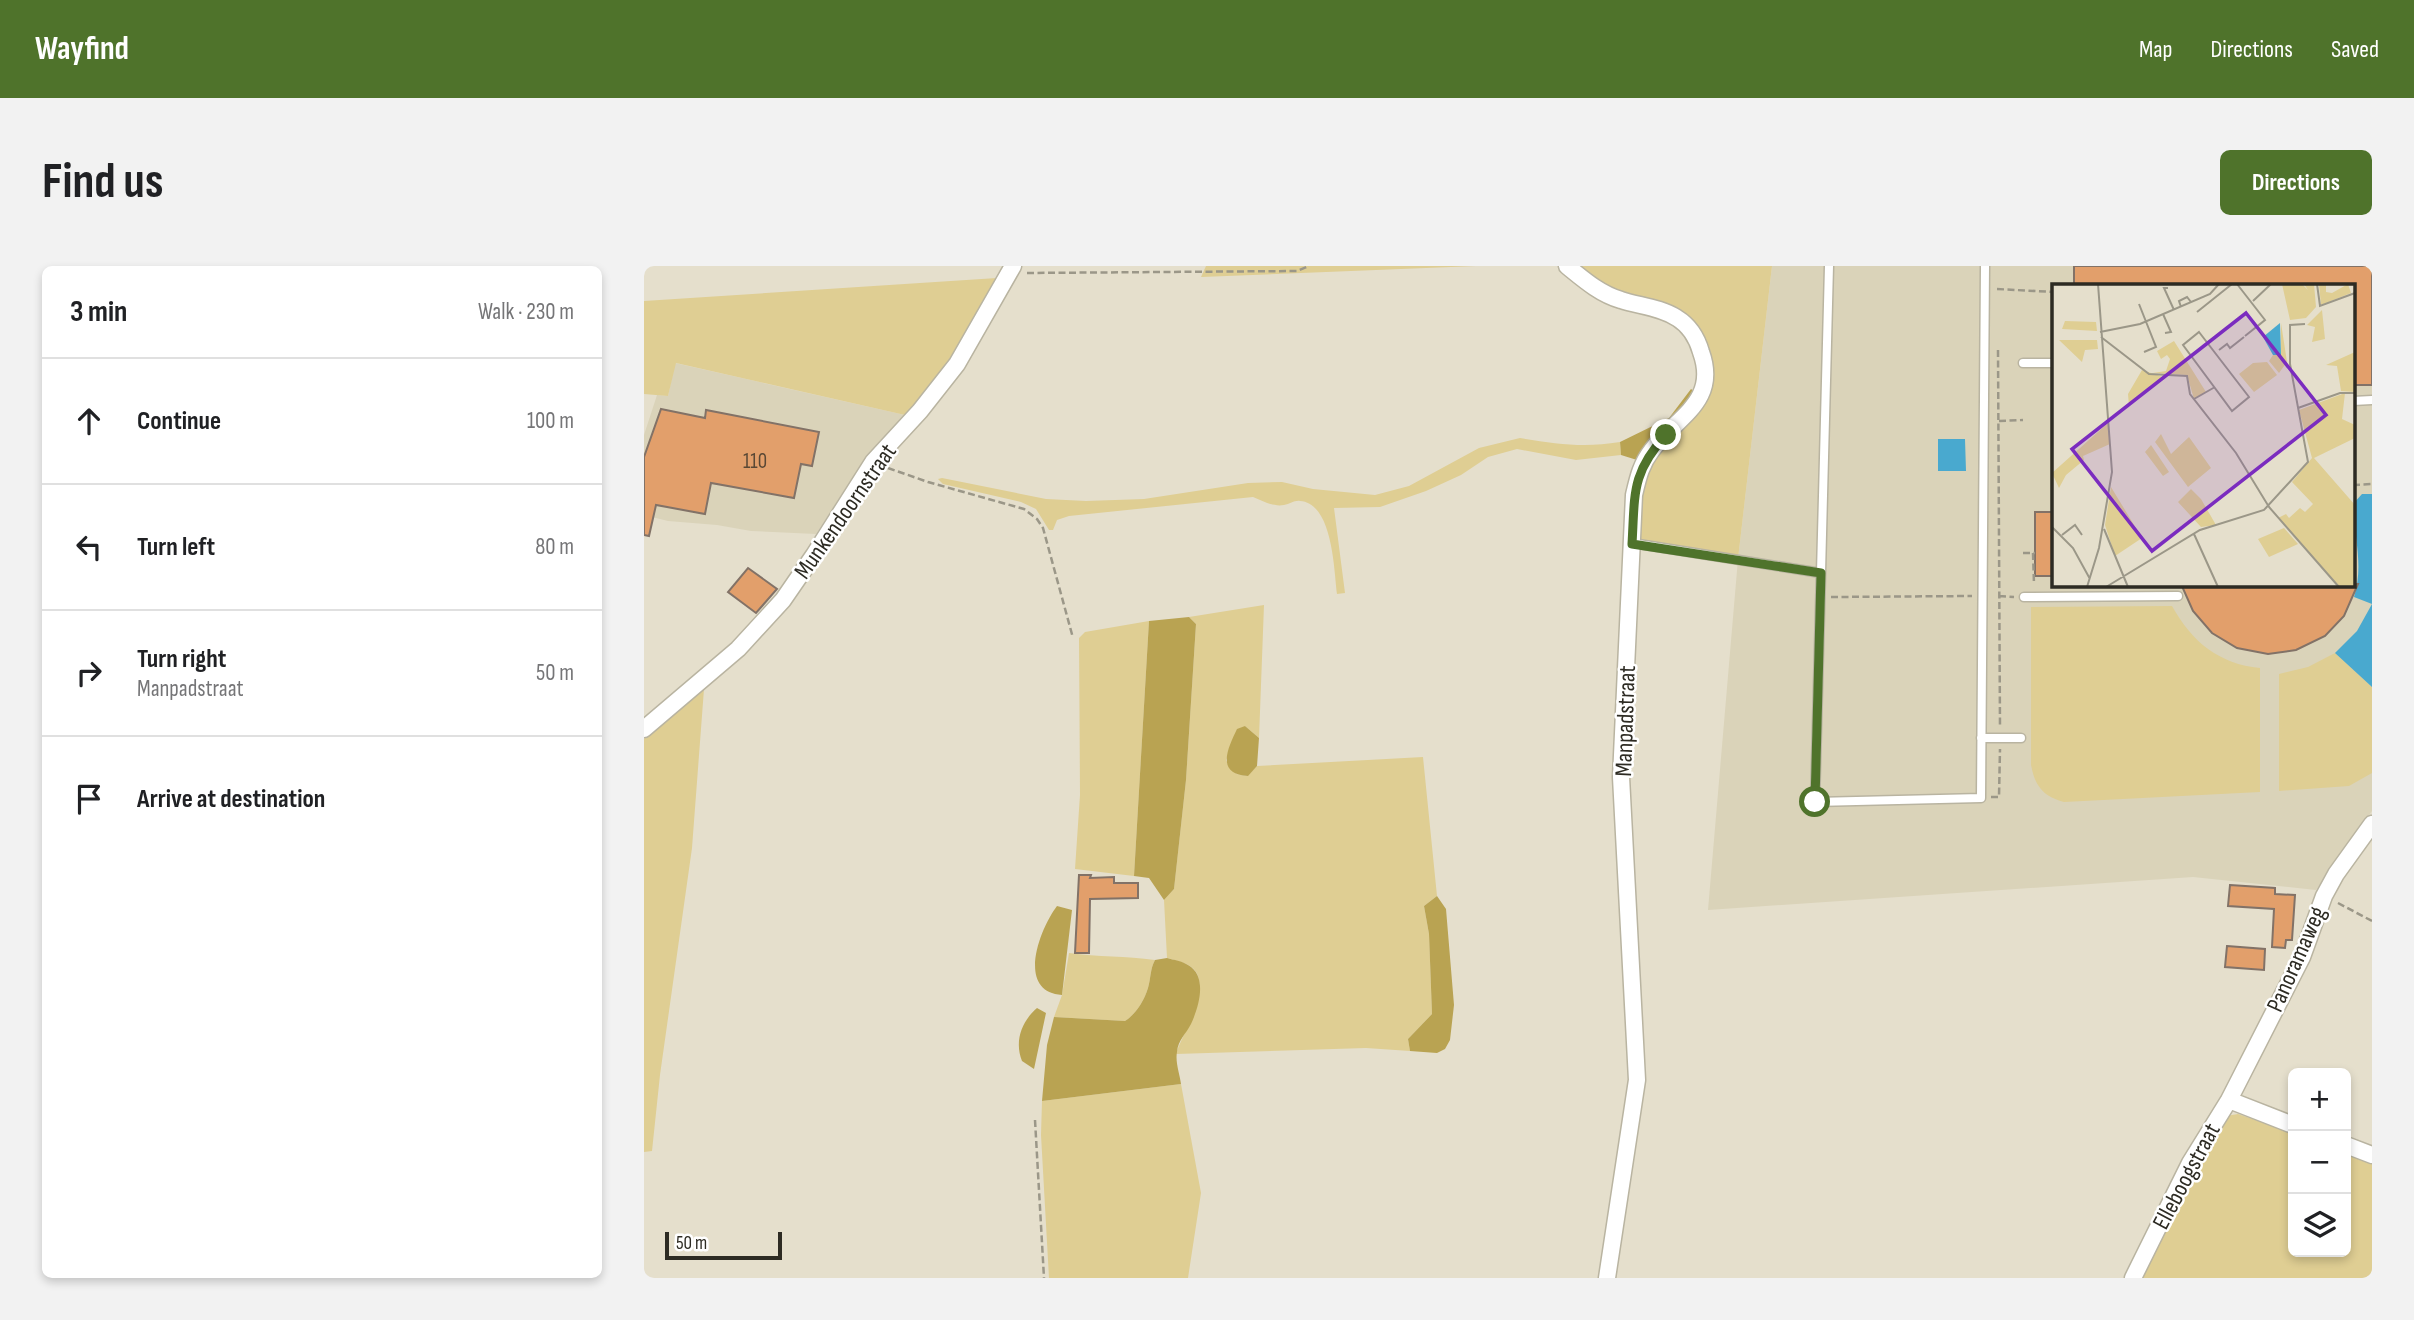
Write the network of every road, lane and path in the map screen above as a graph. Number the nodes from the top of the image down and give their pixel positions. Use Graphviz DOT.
graph roads {
  1 [pos="1309,266"];
  2 [pos="1567,266"];
  3 [pos="1829,266"];
  4 [pos="1985,266"];
  5 [pos="1011,270"];
  6 [pos="1997,289"];
  7 [pos="2052,292"];
  8 [pos="1997,342"];
  9 [pos="2022,363"];
  10 [pos="2052,363"];
  11 [pos="2372,400"];
  12 [pos="2354,401"];
  13 [pos="2023,420"];
  14 [pos="1999,421"];
  15 [pos="873,462"];
  16 [pos="2372,484"];
  17 [pos="2354,485"];
  18 [pos="1632,544"];
  19 [pos="2023,553"];
  20 [pos="1821,573"];
  21 [pos="1983,596"];
  22 [pos="1999,596"];
  23 [pos="2178,596"];
  24 [pos="1820,597"];
  25 [pos="2024,597"];
  26 [pos="2034,597"];
  27 [pos="1073,638"];
  28 [pos="644,729"];
  29 [pos="1982,738"];
  30 [pos="2000,738"];
  31 [pos="2021,738"];
  32 [pos="1981,796"];
  33 [pos="2372,824"];
  34 [pos="2324,896"];
  35 [pos="2372,921"];
  36 [pos="2229,1100"];
  37 [pos="1035,1120"];
  38 [pos="2288,1123"];
  39 [pos="2351,1147"];
  40 [pos="2372,1155"];
  41 [pos="1044,1278"];
  42 [pos="1607,1278"];
  43 [pos="2133,1278"];
  1 -- 5 [label="path"];
  2 -- 18 [label="street, Manpadstraat"];
  3 -- 20 [label="lane"];
  4 -- 21 [label="lane"];
  5 -- 15 [label="street, Munkendoornstraat"];
  6 -- 7 [label="path"];
  8 -- 14 [label="path"];
  9 -- 10 [label="lane"];
  11 -- 12 [label="lane"];
  13 -- 14 [label="path"];
  14 -- 22 [label="path"];
  15 -- 27 [label="path"];
  15 -- 28 [label="street, Munkendoornstraat"];
  16 -- 17 [label="path"];
  18 -- 20 [label="lane"];
  18 -- 42 [label="street, Manpadstraat"];
  19 -- 26 [label="path"];
  20 -- 24 [label="lane"];
  21 -- 22 [label="path"];
  21 -- 24 [label="path"];
  21 -- 29 [label="lane"];
  22 -- 25 [label="path"];
  22 -- 30 [label="path"];
  23 -- 26 [label="lane"];
  24 -- 32 [label="lane"];
  25 -- 26 [label="lane"];
  29 -- 30 [label="lane"];
  29 -- 32 [label="lane"];
  30 -- 31 [label="lane"];
  30 -- 32 [label="path"];
  33 -- 34 [label="street, Panoramaweg"];
  34 -- 35 [label="path"];
  34 -- 36 [label="street, Panoramaweg"];
  36 -- 38 [label="street, Elleboogstraat"];
  36 -- 43 [label="street, Elleboogstraat"];
  37 -- 41 [label="path"];
  39 -- 40 [label="street"];
}
